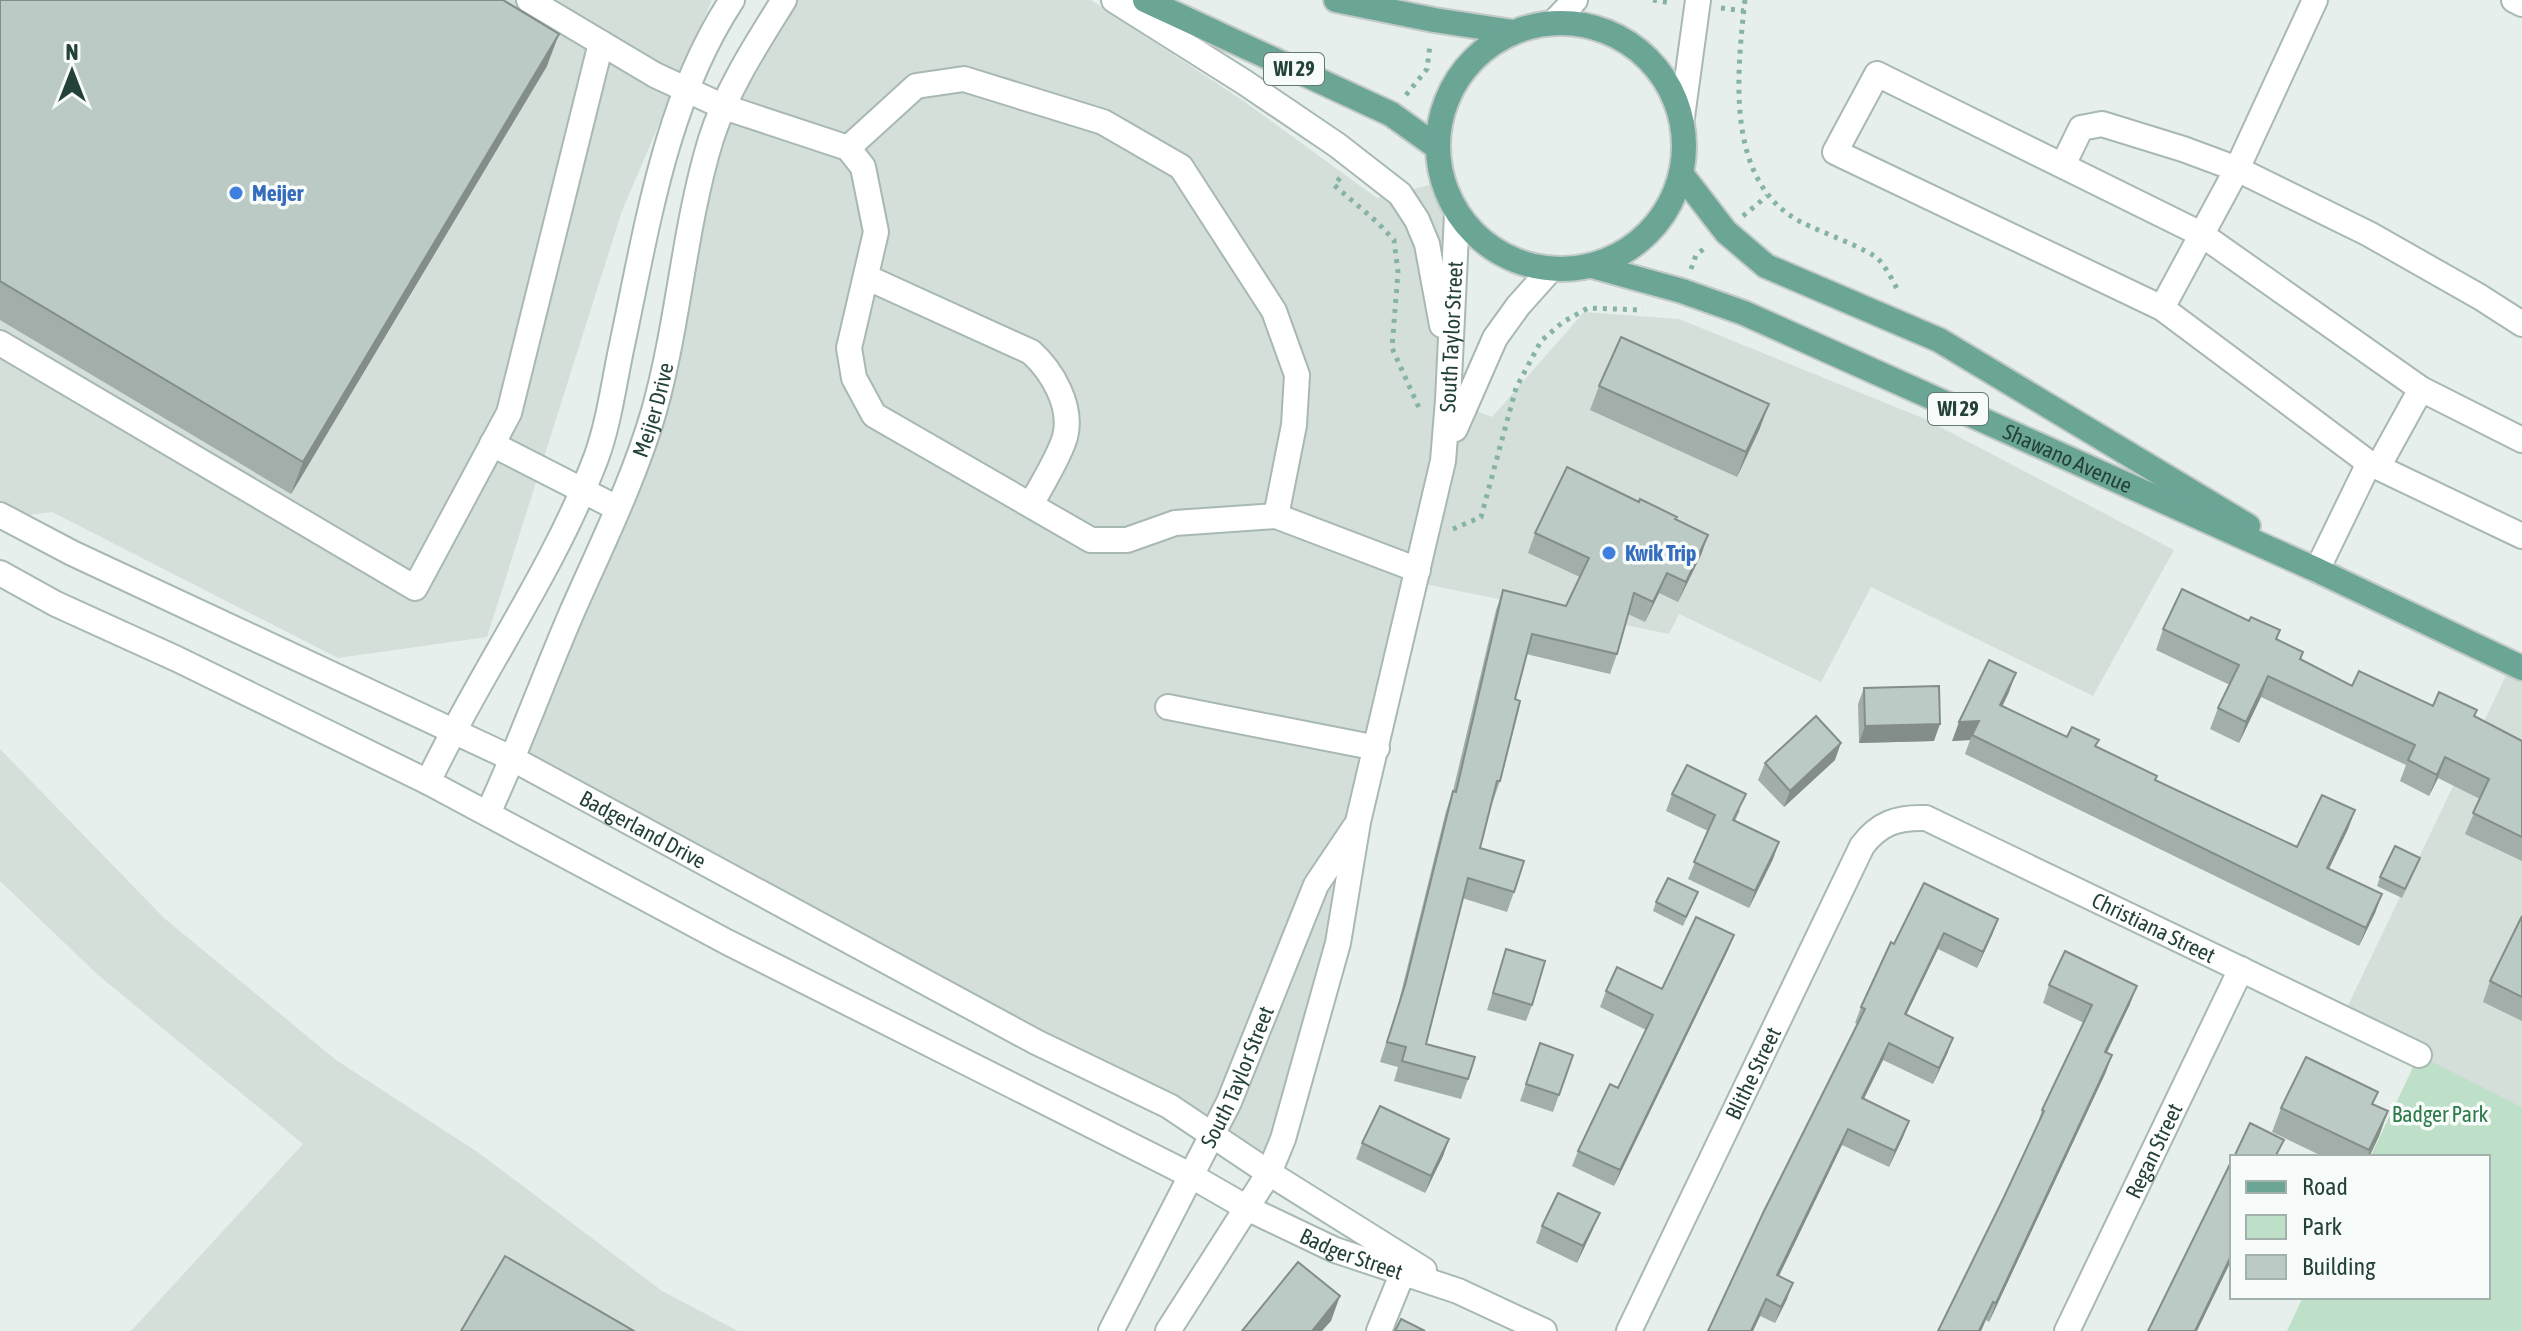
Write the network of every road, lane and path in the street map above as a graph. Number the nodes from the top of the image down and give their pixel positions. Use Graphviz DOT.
graph roads {
  1 [pos="529,0"];
  2 [pos="732,0"];
  3 [pos="784,0"];
  4 [pos="1114,0"];
  5 [pos="1145,0"];
  6 [pos="1336,0"];
  7 [pos="1575,0"];
  8 [pos="1698,0"];
  9 [pos="1745,0"];
  10 [pos="2315,0"];
  11 [pos="2514,0"];
  12 [pos="2522,4"];
  13 [pos="1554,22"];
  14 [pos="1513,32"];
  15 [pos="601,43"];
  16 [pos="685,89"];
  17 [pos="724,107"];
  18 [pos="1682,117"];
  19 [pos="1437,147"];
  20 [pos="848,148"];
  21 [pos="2063,165"];
  22 [pos="2237,169"];
  23 [pos="1682,175"];
  24 [pos="1334,185"];
  25 [pos="1767,196"];
  26 [pos="1457,214"];
  27 [pos="1732,225"];
  28 [pos="2201,234"];
  29 [pos="1708,245"];
  30 [pos="1879,259"];
  31 [pos="1592,266"];
  32 [pos="1551,269"];
  33 [pos="866,277"];
  34 [pos="1687,279"];
  35 [pos="2162,308"];
  36 [pos="1656,310"];
  37 [pos="2522,324"];
  38 [pos="0,343"];
  39 [pos="1392,348"];
  40 [pos="1449,376"];
  41 [pos="2421,389"];
  42 [pos="2522,440"];
  43 [pos="492,444"];
  44 [pos="1443,461"];
  45 [pos="2374,465"];
  46 [pos="581,490"];
  47 [pos="1031,505"];
  48 [pos="617,508"];
  49 [pos="0,515"];
  50 [pos="1276,516"];
  51 [pos="1481,517"];
  52 [pos="2522,536"];
  53 [pos="1418,570"];
  54 [pos="2317,570"];
  55 [pos="0,573"];
  56 [pos="2522,668"];
  57 [pos="1168,707"];
  58 [pos="452,730"];
  59 [pos="1377,748"];
  60 [pos="513,759"];
  61 [pos="428,782"];
  62 [pos="488,813"];
  63 [pos="1358,822"];
  64 [pos="1887,823"];
  65 [pos="2241,969"];
  66 [pos="2419,1055"];
  67 [pos="1211,1133"];
  68 [pos="1269,1173"];
  69 [pos="1190,1175"];
  70 [pos="1247,1208"];
  71 [pos="1403,1272"];
  72 [pos="1458,1291"];
  73 [pos="1111,1331"];
  74 [pos="1168,1331"];
  75 [pos="1379,1331"];
  76 [pos="1544,1331"];
  77 [pos="1629,1331"];
  78 [pos="2067,1331"];
  1 -- 15 [label="street"];
  2 -- 16 [label="street, Meijer Drive"];
  3 -- 17 [label="street, Meijer Drive"];
  4 -- 40 [label="street"];
  5 -- 19 [label="main road, WI 29"];
  6 -- 14 [label="main road, WI 29"];
  7 -- 13 [label="street"];
  8 -- 18 [label="street"];
  9 -- 25 [label="path"];
  10 -- 22 [label="street"];
  11 -- 12 [label="street"];
  13 -- 14 [label="main road, WI 29"];
  13 -- 18 [label="main road, WI 29"];
  14 -- 19 [label="main road, WI 29"];
  15 -- 16 [label="street"];
  15 -- 43 [label="street"];
  16 -- 17 [label="street"];
  16 -- 46 [label="street, Meijer Drive"];
  17 -- 20 [label="street"];
  17 -- 48 [label="street, Meijer Drive"];
  18 -- 23 [label="main road, WI 29"];
  19 -- 26 [label="main road, WI 29"];
  20 -- 33 [label="street"];
  20 -- 50 [label="street"];
  21 -- 22 [label="street"];
  21 -- 28 [label="street"];
  21 -- 35 [label="street"];
  22 -- 28 [label="street"];
  22 -- 37 [label="street"];
  23 -- 31 [label="main road, WI 29"];
  23 -- 54 [label="main road, Shawano Avenue / WI 29"];
  24 -- 39 [label="path"];
  25 -- 27 [label="path"];
  25 -- 30 [label="path"];
  26 -- 32 [label="main road, WI 29"];
  26 -- 40 [label="street, South Taylor Street"];
  28 -- 35 [label="street"];
  28 -- 41 [label="street"];
  29 -- 34 [label="path"];
  31 -- 32 [label="main road, WI 29"];
  31 -- 54 [label="main road, Shawano Avenue / WI 29"];
  32 -- 44 [label="street, South Taylor Street"];
  33 -- 47 [label="street"];
  33 -- 47 [label="street"];
  35 -- 45 [label="street"];
  36 -- 51 [label="path"];
  38 -- 43 [label="street"];
  40 -- 44 [label="street, South Taylor Street"];
  41 -- 42 [label="street"];
  41 -- 45 [label="street"];
  43 -- 46 [label="street"];
  44 -- 53 [label="street, South Taylor Street"];
  45 -- 52 [label="street"];
  45 -- 54 [label="street"];
  46 -- 48 [label="street"];
  46 -- 58 [label="street, Meijer Drive"];
  47 -- 50 [label="street"];
  48 -- 60 [label="street, Meijer Drive"];
  49 -- 58 [label="street, Badgerland Drive"];
  50 -- 53 [label="street"];
  53 -- 59 [label="street, South Taylor Street"];
  54 -- 56 [label="main road, Shawano Avenue / WI 29"];
  55 -- 61 [label="street"];
  57 -- 59 [label="street"];
  58 -- 60 [label="street, Badgerland Drive"];
  58 -- 61 [label="street, Meijer Drive"];
  59 -- 63 [label="street, South Taylor Street"];
  60 -- 62 [label="street, Meijer Drive"];
  60 -- 67 [label="street, Badgerland Drive"];
  61 -- 62 [label="street"];
  62 -- 69 [label="street"];
  63 -- 67 [label="street, South Taylor Street"];
  63 -- 68 [label="street, South Taylor Street"];
  64 -- 65 [label="street, Christiana Street"];
  64 -- 77 [label="street, Blithe Street"];
  65 -- 66 [label="street, Christiana Street"];
  65 -- 78 [label="street, Regan Street"];
  67 -- 68 [label="street, Badgerland Drive"];
  67 -- 69 [label="street, South Taylor Street"];
  68 -- 70 [label="street, South Taylor Street"];
  68 -- 72 [label="street, Badger Street"];
  69 -- 70 [label="street"];
  69 -- 73 [label="street, South Taylor Street"];
  70 -- 71 [label="street, Badger Street"];
  70 -- 74 [label="street, South Taylor Street"];
  71 -- 72 [label="street, Badger Street"];
  71 -- 75 [label="street"];
  72 -- 76 [label="street, Badger Street"];
}
